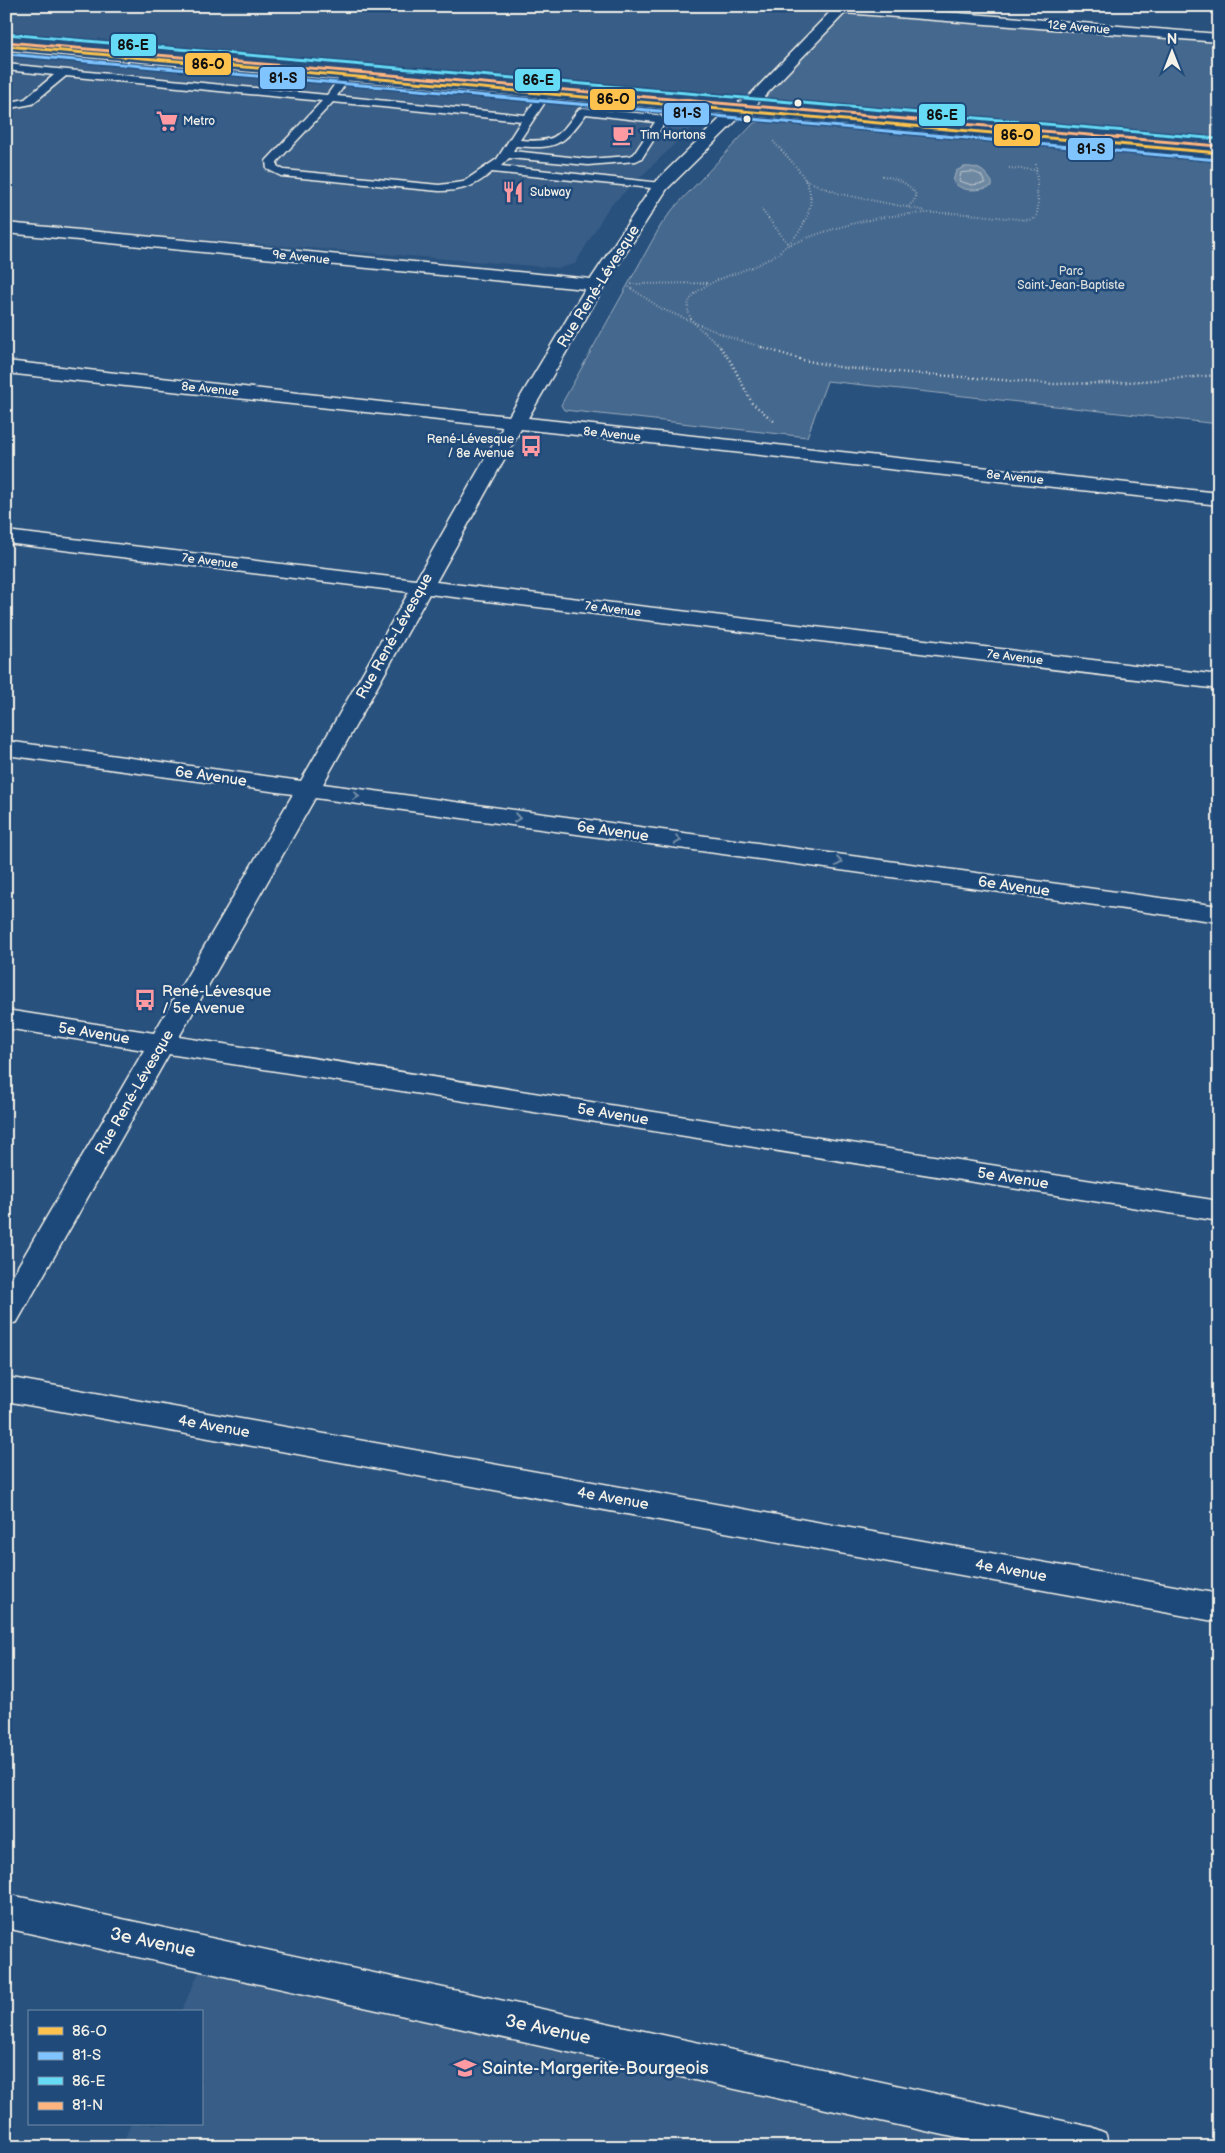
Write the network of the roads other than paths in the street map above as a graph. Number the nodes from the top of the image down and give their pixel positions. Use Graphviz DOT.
graph roads {
  1 [pos="820,6"];
  2 [pos="844,7"];
  3 [pos="6,34"];
  4 [pos="1219,38"];
  5 [pos="6,46"];
  6 [pos="6,67"];
  7 [pos="350,70"];
  8 [pos="63,73"];
  9 [pos="550,87"];
  10 [pos="330,99"];
  11 [pos="6,106"];
  12 [pos="747,107"];
  13 [pos="528,118"];
  14 [pos="1219,139"];
  15 [pos="513,143"];
  16 [pos="1219,153"];
  17 [pos="506,154"];
  18 [pos="489,168"];
  19 [pos="661,186"];
  20 [pos="6,228"];
  21 [pos="596,286"];
  22 [pos="6,367"];
  23 [pos="515,423"];
  24 [pos="1219,499"];
  25 [pos="6,537"];
  26 [pos="423,586"];
  27 [pos="1219,682"];
  28 [pos="6,748"];
  29 [pos="308,789"];
  30 [pos="1219,914"];
  31 [pos="6,1019"];
  32 [pos="162,1043"];
  33 [pos="1219,1211"];
  34 [pos="6,1314"];
  35 [pos="6,1389"];
  36 [pos="1219,1608"];
  37 [pos="6,1911"];
  38 [pos="1091,2147"];
  1 -- 2 [label="street, 12e Avenue"];
  2 -- 4 [label="street, 12e Avenue"];
  2 -- 12 [label="street, Rue René-Lévesque"];
  3 -- 7 [label="street"];
  5 -- 7 [label="street"];
  6 -- 8 [label="lane"];
  7 -- 9 [label="street"];
  7 -- 10 [label="lane"];
  8 -- 10 [label="lane"];
  8 -- 11 [label="lane"];
  9 -- 12 [label="street"];
  9 -- 13 [label="lane"];
  10 -- 13 [label="lane"];
  10 -- 18 [label="lane"];
  12 -- 14 [label="street"];
  12 -- 16 [label="street"];
  12 -- 19 [label="street, Rue René-Lévesque"];
  13 -- 15 [label="lane"];
  15 -- 17 [label="lane"];
  15 -- 17 [label="lane"];
  17 -- 18 [label="lane"];
  18 -- 19 [label="lane"];
  19 -- 21 [label="street, Rue René-Lévesque"];
  20 -- 21 [label="street, 9e Avenue"];
  21 -- 23 [label="street, Rue René-Lévesque"];
  22 -- 23 [label="street, 8e Avenue"];
  23 -- 24 [label="street, 8e Avenue"];
  23 -- 26 [label="street, Rue René-Lévesque"];
  25 -- 26 [label="street, 7e Avenue"];
  26 -- 27 [label="street, 7e Avenue"];
  26 -- 29 [label="street, Rue René-Lévesque"];
  28 -- 29 [label="street, 6e Avenue"];
  29 -- 30 [label="street, 6e Avenue, one-way"];
  29 -- 32 [label="street, Rue René-Lévesque"];
  31 -- 32 [label="street, 5e Avenue"];
  32 -- 33 [label="street, 5e Avenue"];
  32 -- 34 [label="street, Rue René-Lévesque"];
  35 -- 36 [label="street, 4e Avenue"];
  37 -- 38 [label="street, 3e Avenue"];
}
